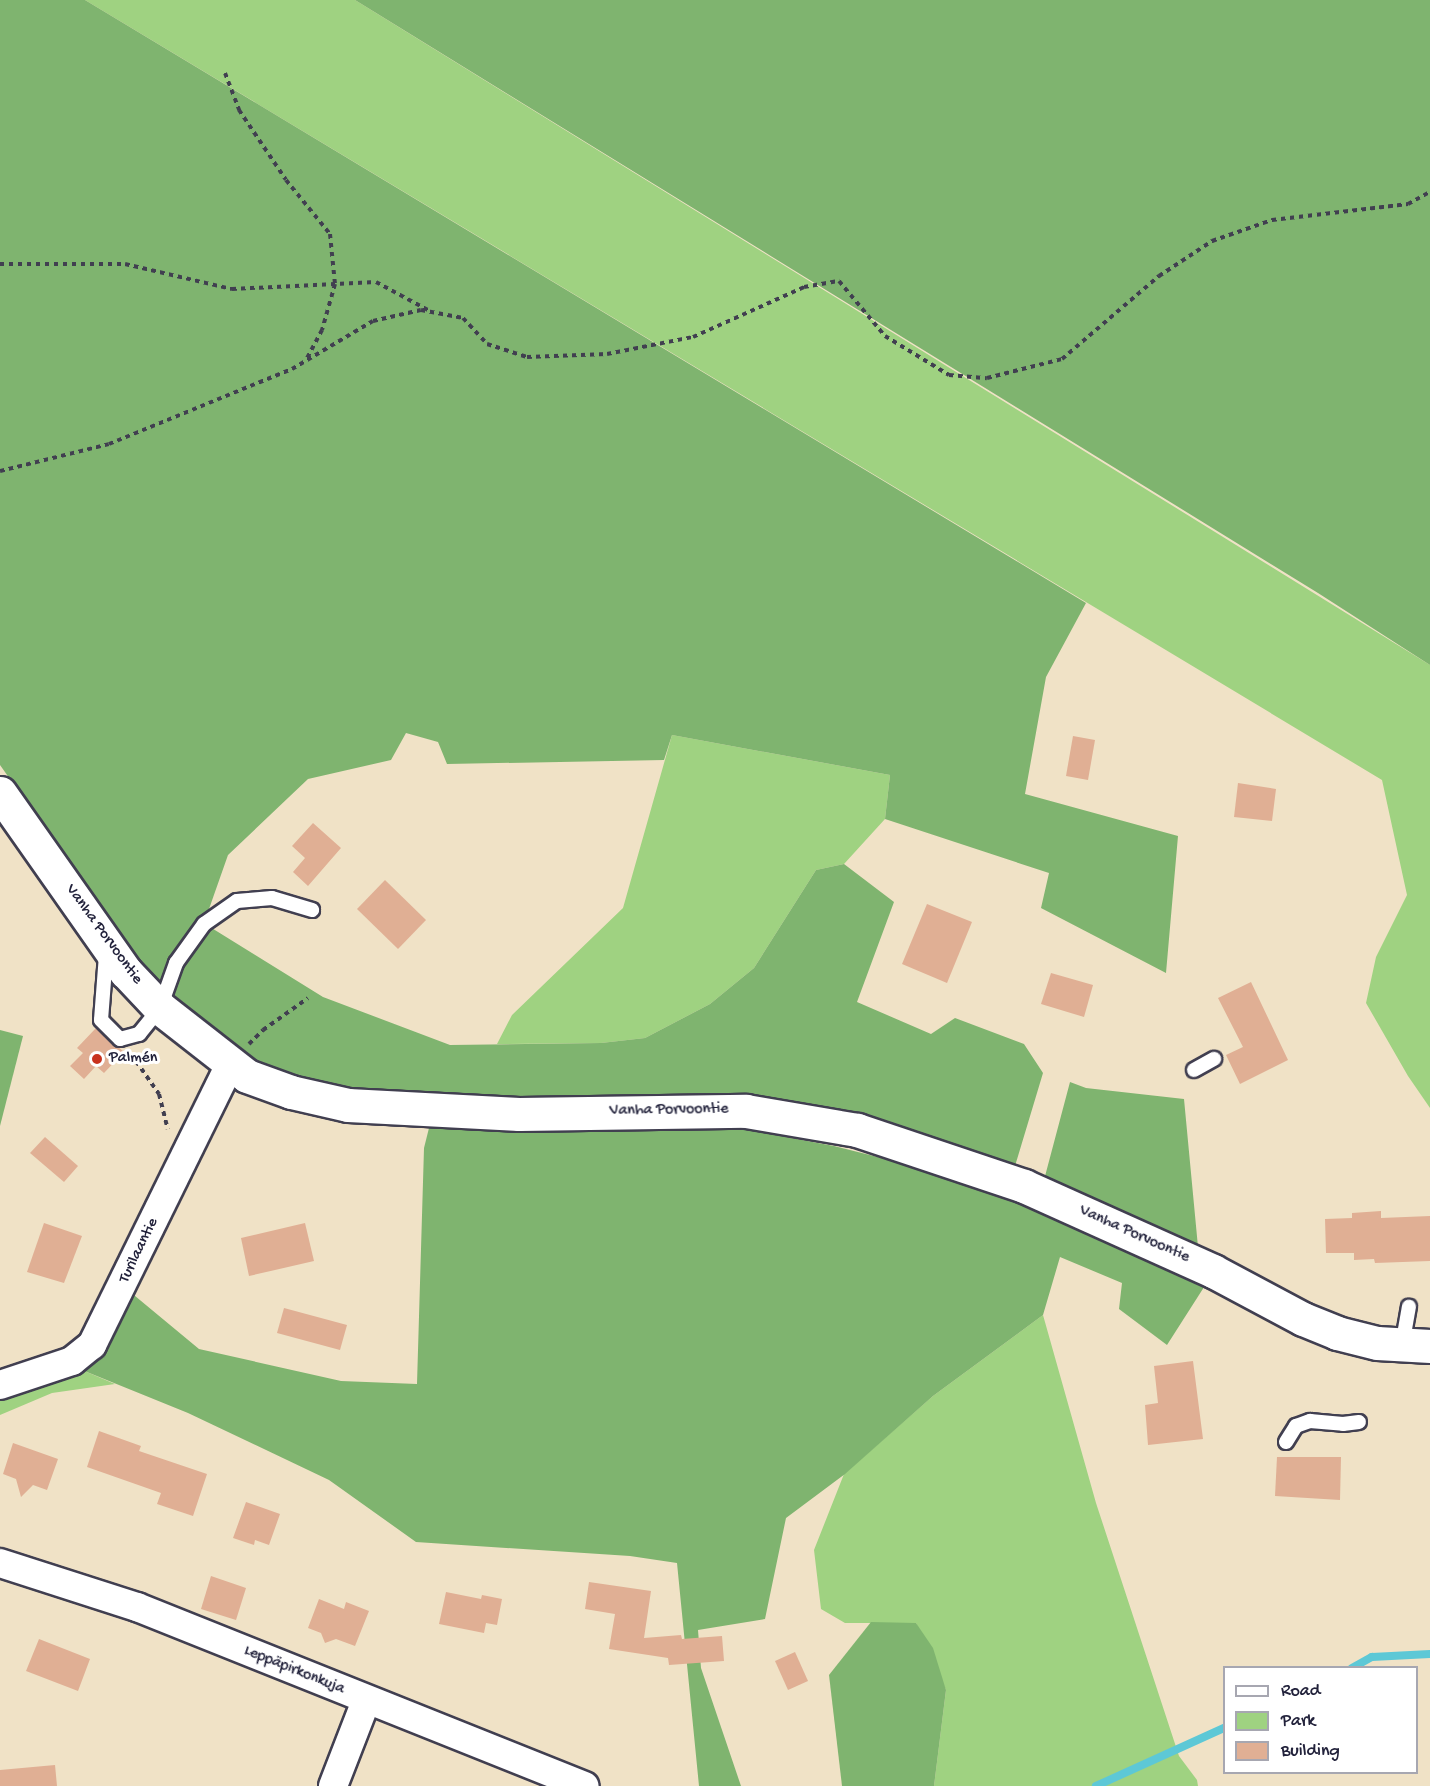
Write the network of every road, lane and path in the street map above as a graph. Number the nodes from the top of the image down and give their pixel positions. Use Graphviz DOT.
graph roads {
  1 [pos="225,73"];
  2 [pos="1430,192"];
  3 [pos="0,264"];
  4 [pos="335,284"];
  5 [pos="432,312"];
  6 [pos="305,361"];
  7 [pos="0,471"];
  8 [pos="0,793"];
  9 [pos="312,910"];
  10 [pos="107,944"];
  11 [pos="308,998"];
  12 [pos="160,1008"];
  13 [pos="120,1039"];
  14 [pos="1214,1059"];
  15 [pos="230,1065"];
  16 [pos="1194,1070"];
  17 [pos="179,1170"];
  18 [pos="1409,1307"];
  19 [pos="1416,1346"];
  20 [pos="0,1385"];
  21 [pos="1359,1422"];
  22 [pos="1286,1442"];
  23 [pos="0,1563"];
  24 [pos="366,1701"];
  25 [pos="333,1786"];
  26 [pos="585,1786"];
  1 -- 4 [label="path"];
  2 -- 5 [label="path"];
  3 -- 4 [label="path"];
  4 -- 5 [label="path"];
  4 -- 6 [label="path"];
  5 -- 6 [label="path"];
  6 -- 7 [label="path"];
  8 -- 10 [label="street, Vanha Porvoontie"];
  9 -- 12 [label="lane"];
  10 -- 12 [label="street, Vanha Porvoontie"];
  10 -- 13 [label="lane"];
  11 -- 15 [label="path"];
  12 -- 13 [label="lane"];
  12 -- 15 [label="street, Vanha Porvoontie"];
  13 -- 17 [label="path"];
  14 -- 16 [label="lane"];
  15 -- 17 [label="street, Turilaantie"];
  15 -- 19 [label="street, Vanha Porvoontie"];
  17 -- 20 [label="street, Turilaantie"];
  18 -- 19 [label="lane"];
  21 -- 22 [label="lane"];
  23 -- 24 [label="street, Leppäpirkonkuja"];
  24 -- 25 [label="street"];
  24 -- 26 [label="street, Leppäpirkonkuja"];
}
